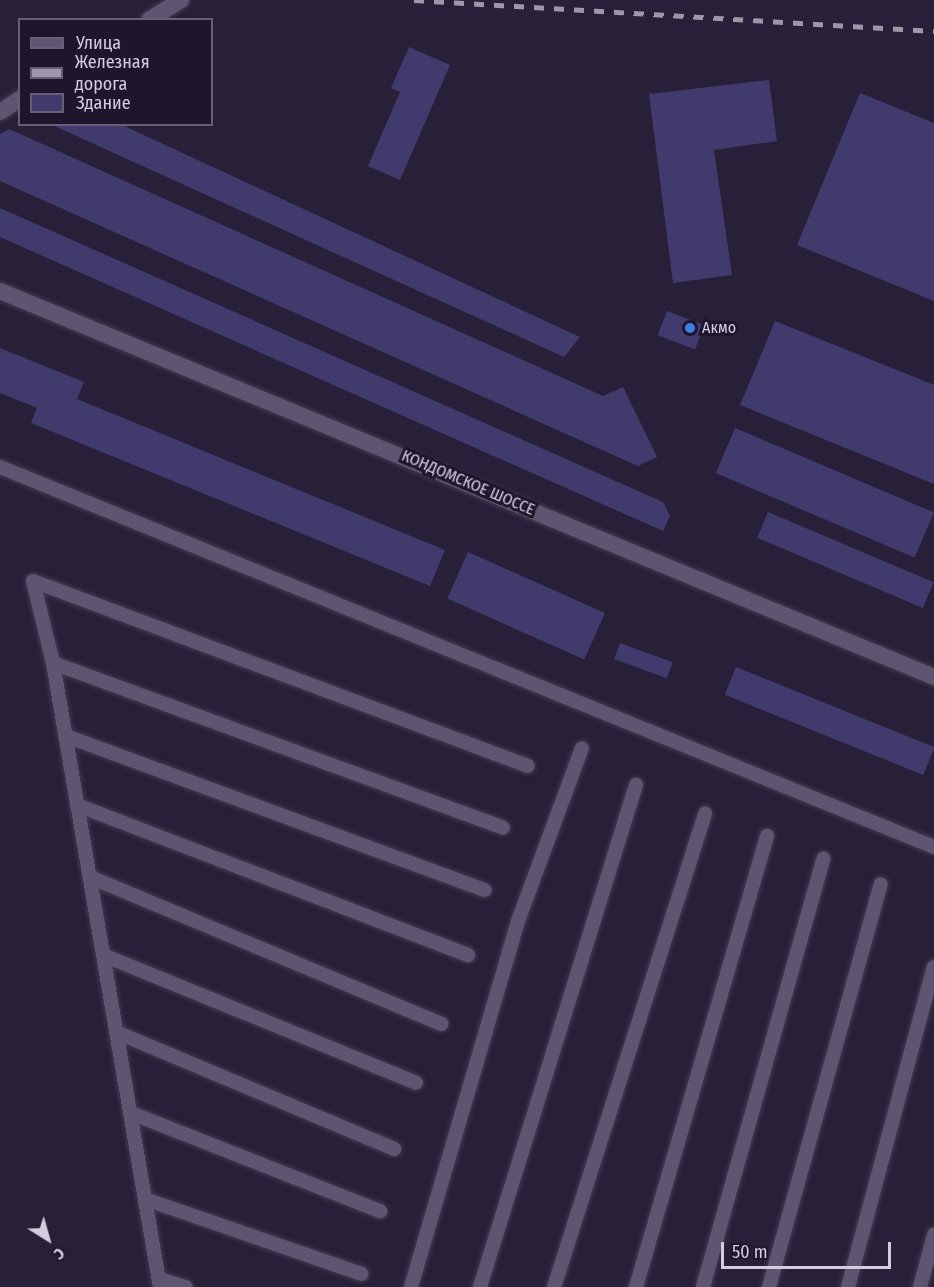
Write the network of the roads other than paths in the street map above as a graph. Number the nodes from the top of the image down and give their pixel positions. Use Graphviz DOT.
graph roads {
  1 [pos="181,0"];
  2 [pos="152,18"];
  3 [pos="18,100"];
  4 [pos="0,112"];
  5 [pos="0,291"];
  6 [pos="0,467"];
  7 [pos="53,663"];
  8 [pos="934,677"];
  9 [pos="66,736"];
  10 [pos="582,748"];
  11 [pos="528,766"];
  12 [pos="636,785"];
  13 [pos="77,805"];
  14 [pos="705,814"];
  15 [pos="503,828"];
  16 [pos="767,836"];
  17 [pos="934,847"];
  18 [pos="824,859"];
  19 [pos="90,877"];
  20 [pos="881,884"];
  21 [pos="485,890"];
  22 [pos="103,955"];
  23 [pos="468,955"];
  24 [pos="934,967"];
  25 [pos="441,1024"];
  26 [pos="116,1032"];
  27 [pos="416,1083"];
  28 [pos="130,1113"];
  29 [pos="394,1149"];
  30 [pos="145,1199"];
  31 [pos="380,1212"];
  32 [pos="934,1235"];
  33 [pos="361,1274"];
  34 [pos="160,1283"];
  35 [pos="186,1287"];
  36 [pos="411,1287"];
  37 [pos="480,1287"];
  38 [pos="554,1287"];
  39 [pos="636,1287"];
  40 [pos="703,1287"];
  41 [pos="769,1287"];
  42 [pos="848,1287"];
  43 [pos="920,1287"];
  1 -- 2 [label="street"];
  3 -- 4 [label="street"];
  5 -- 8 [label="street, КОНДОМСКОЕ ШОССЕ"];
  6 -- 17 [label="lane"];
  7 -- 9 [label="lane"];
  7 -- 11 [label="lane"];
  7 -- 15 [label="lane"];
  9 -- 13 [label="lane"];
  9 -- 21 [label="lane"];
  10 -- 36 [label="lane"];
  12 -- 37 [label="lane"];
  13 -- 19 [label="lane"];
  13 -- 23 [label="lane"];
  14 -- 38 [label="lane"];
  16 -- 39 [label="lane"];
  18 -- 40 [label="lane"];
  19 -- 22 [label="lane"];
  19 -- 25 [label="lane"];
  20 -- 41 [label="lane"];
  22 -- 26 [label="lane"];
  22 -- 27 [label="lane"];
  24 -- 42 [label="lane"];
  26 -- 28 [label="lane"];
  26 -- 29 [label="lane"];
  28 -- 30 [label="lane"];
  28 -- 31 [label="lane"];
  30 -- 33 [label="lane"];
  30 -- 34 [label="lane"];
  32 -- 43 [label="lane"];
  34 -- 35 [label="lane"];
}
